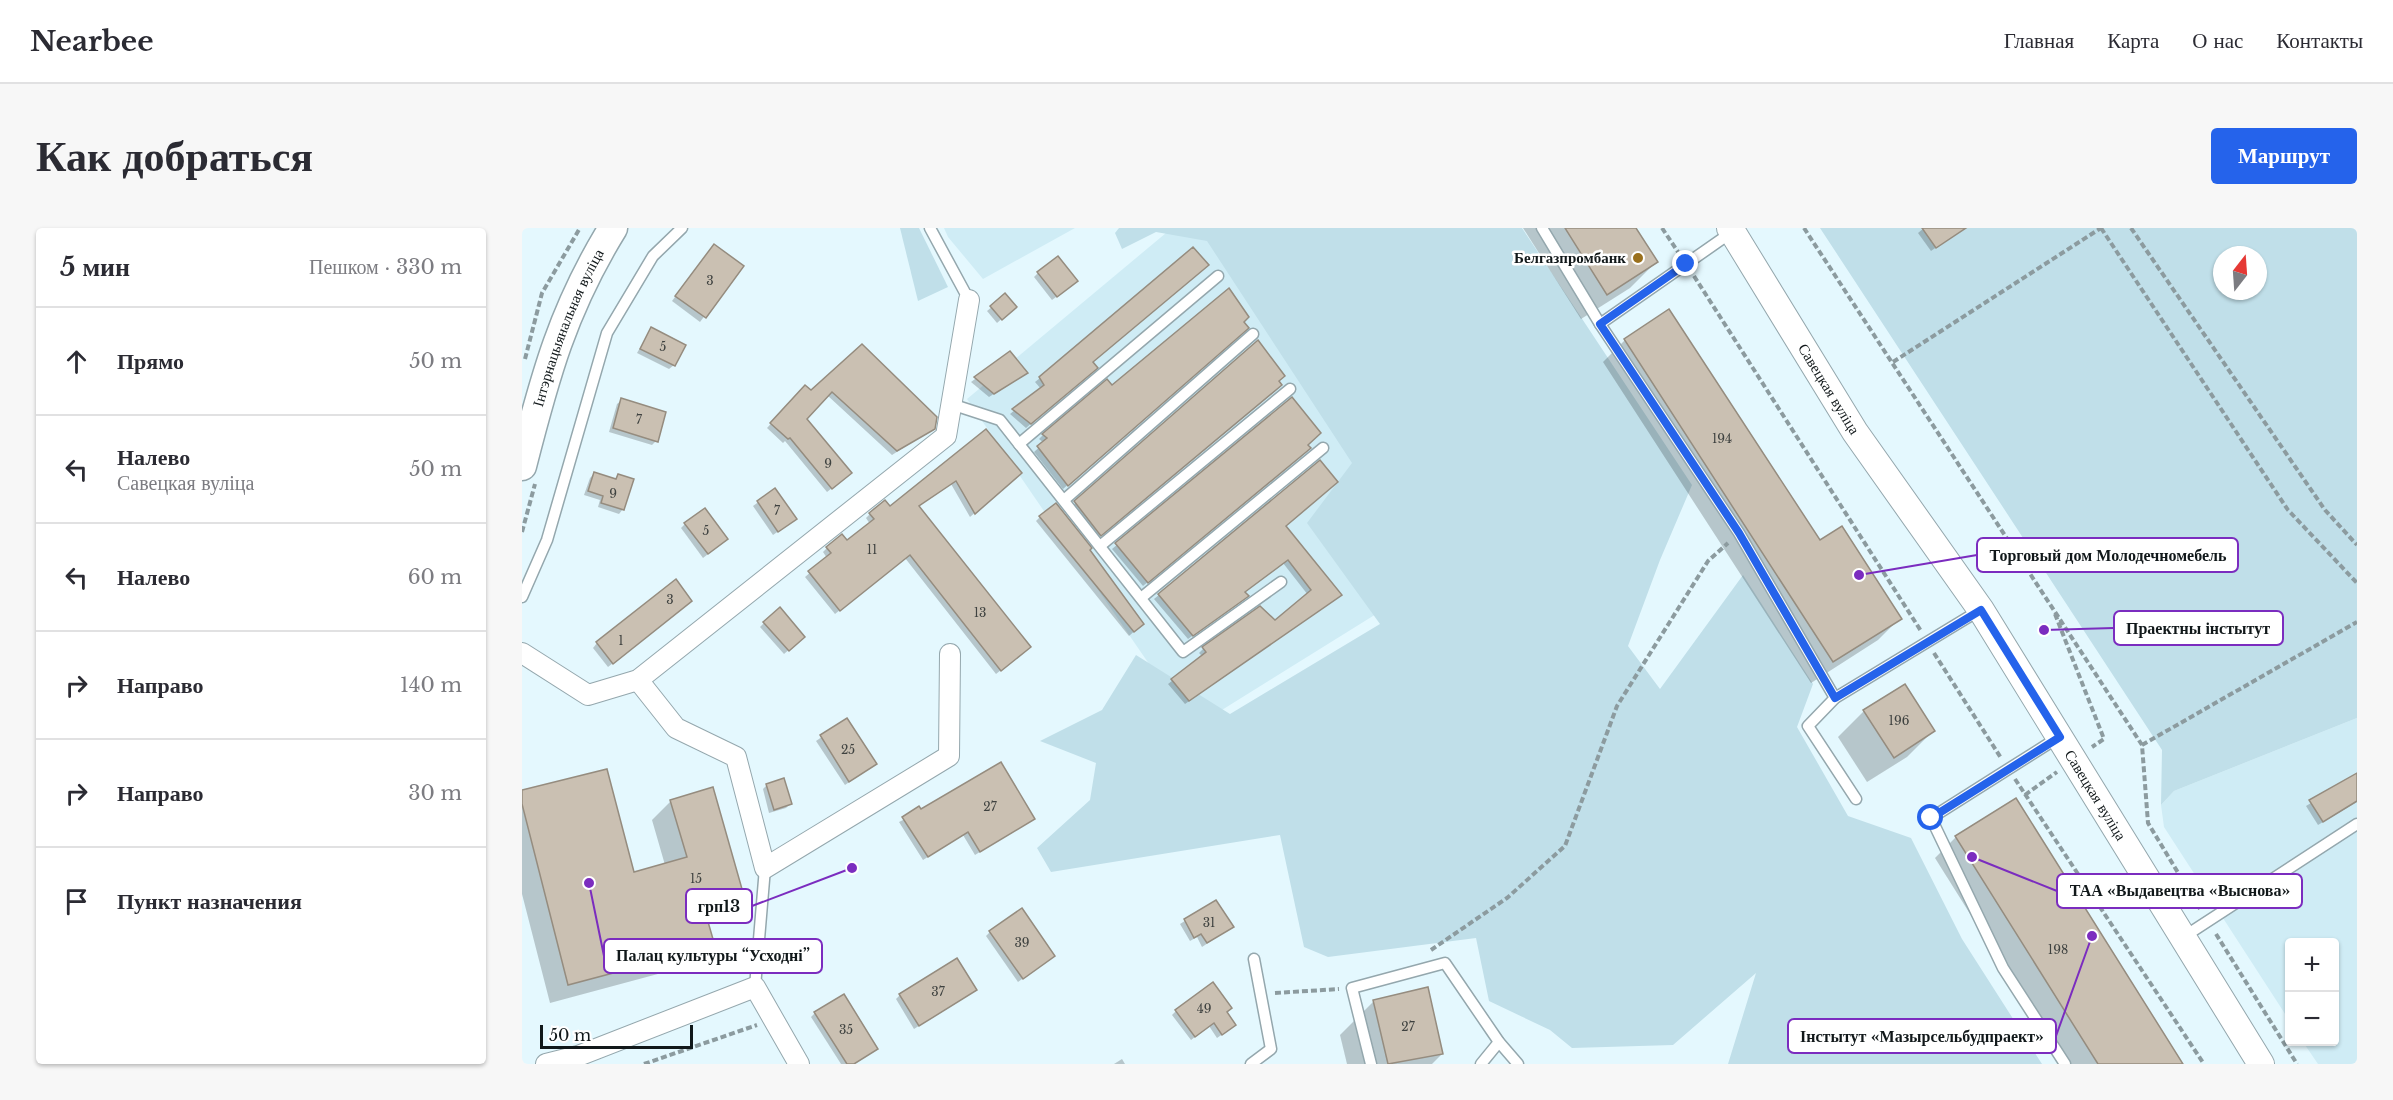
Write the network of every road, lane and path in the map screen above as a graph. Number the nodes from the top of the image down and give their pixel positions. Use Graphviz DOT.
graph roads {
  1 [pos="580,228"];
  2 [pos="613,228"];
  3 [pos="682,228"];
  4 [pos="930,228"];
  5 [pos="1542,228"];
  6 [pos="1804,228"];
  7 [pos="2101,228"];
  8 [pos="2131,228"];
  9 [pos="1731,230"];
  10 [pos="1218,276"];
  11 [pos="969,300"];
  12 [pos="1600,324"];
  13 [pos="1253,334"];
  14 [pos="1893,362"];
  15 [pos="522,368"];
  16 [pos="1290,389"];
  17 [pos="951,404"];
  18 [pos="1019,444"];
  19 [pos="1323,448"];
  20 [pos="522,466"];
  21 [pos="1064,500"];
  22 [pos="1739,533"];
  23 [pos="2357,545"];
  24 [pos="1100,546"];
  25 [pos="1281,582"];
  26 [pos="2357,584"];
  27 [pos="522,597"];
  28 [pos="1141,598"];
  29 [pos="2051,605"];
  30 [pos="1981,610"];
  31 [pos="2357,622"];
  32 [pos="522,653"];
  33 [pos="950,654"];
  34 [pos="638,680"];
  35 [pos="1835,698"];
  36 [pos="2060,737"];
  37 [pos="2142,745"];
  38 [pos="2075,759"];
  39 [pos="2025,795"];
  40 [pos="1856,799"];
  41 [pos="2357,824"];
  42 [pos="765,868"];
  43 [pos="2208,921"];
  44 [pos="2182,938"];
  45 [pos="1423,955"];
  46 [pos="1254,959"];
  47 [pos="755,987"];
  48 [pos="1352,988"];
  49 [pos="1259,994"];
  50 [pos="774,1020"];
  51 [pos="1498,1042"];
  52 [pos="580,1060"];
  53 [pos="546,1064"];
  54 [pos="644,1064"];
  55 [pos="799,1064"];
  56 [pos="1251,1064"];
  57 [pos="1371,1064"];
  58 [pos="1481,1064"];
  59 [pos="1518,1064"];
  60 [pos="2065,1064"];
  61 [pos="2261,1064"];
  62 [pos="2297,1064"];
  1 -- 15 [label="path"];
  2 -- 20 [label="main road, Інтэрнацыянальная вуліца"];
  3 -- 27 [label="lane"];
  4 -- 11 [label="lane"];
  5 -- 12 [label="lane"];
  6 -- 14 [label="path"];
  7 -- 14 [label="path"];
  7 -- 26 [label="path"];
  8 -- 23 [label="path"];
  9 -- 12 [label="lane"];
  9 -- 30 [label="street, Савецкая вуліца"];
  10 -- 18 [label="lane"];
  11 -- 17 [label="street"];
  12 -- 22 [label="lane"];
  13 -- 21 [label="lane"];
  14 -- 29 [label="path"];
  16 -- 24 [label="lane"];
  17 -- 18 [label="lane"];
  17 -- 34 [label="street"];
  18 -- 21 [label="lane"];
  19 -- 28 [label="lane"];
  21 -- 24 [label="lane"];
  22 -- 35 [label="lane"];
  22 -- 45 [label="path"];
  24 -- 28 [label="lane"];
  25 -- 28 [label="lane"];
  29 -- 37 [label="path"];
  29 -- 38 [label="path"];
  30 -- 35 [label="lane"];
  30 -- 36 [label="street, Савецкая вуліца"];
  31 -- 37 [label="path"];
  32 -- 34 [label="street"];
  33 -- 42 [label="street"];
  34 -- 42 [label="street"];
  35 -- 40 [label="lane"];
  36 -- 38 [label="street, Савецкая вуліца"];
  36 -- 60 [label="lane"];
  37 -- 43 [label="path"];
  38 -- 39 [label="path"];
  38 -- 44 [label="street, Савецкая вуліца"];
  41 -- 43 [label="lane"];
  42 -- 47 [label="lane"];
  43 -- 44 [label="lane"];
  43 -- 62 [label="path"];
  44 -- 61 [label="street, Савецкая вуліца"];
  46 -- 49 [label="lane"];
  47 -- 50 [label="street"];
  47 -- 52 [label="street"];
  48 -- 49 [label="path"];
  48 -- 51 [label="lane"];
  48 -- 57 [label="lane"];
  49 -- 56 [label="lane"];
  50 -- 54 [label="path"];
  50 -- 55 [label="street"];
  51 -- 58 [label="lane"];
  51 -- 59 [label="lane"];
  52 -- 53 [label="street"];
}
